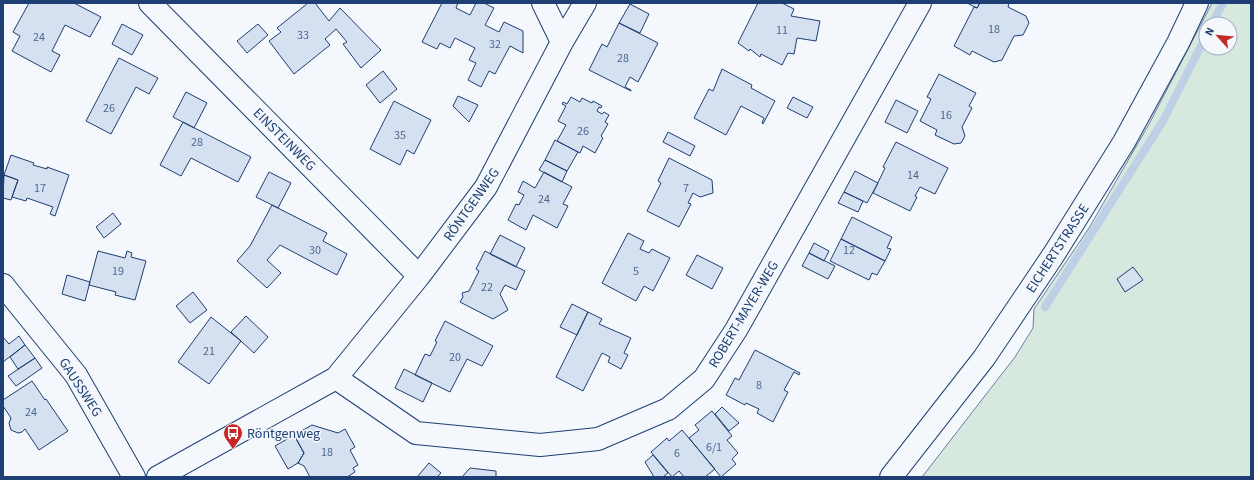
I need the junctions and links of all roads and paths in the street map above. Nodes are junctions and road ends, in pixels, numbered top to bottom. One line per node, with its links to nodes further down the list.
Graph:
1 (150, 3): 7 (street, EINSTEINWEG)
2 (542, 3): 6 (street)
3 (585, 3): 6 (street, RÖNTGENWEG)
4 (920, 3): 9 (street, ROBERT-MAYER-WEG)
5 (1197, 3): 12 (street, EICHERTSTRASSE)
6 (562, 42): 7 (street, RÖNTGENWEG)
7 (419, 276): 9 (street, RÖNTGENWEG)
8 (3, 285): 10 (street, GAUSSWEG)
9 (336, 378): 11 (street, RÖNTGENWEG)
10 (134, 477)
11 (158, 477)
12 (891, 477)

